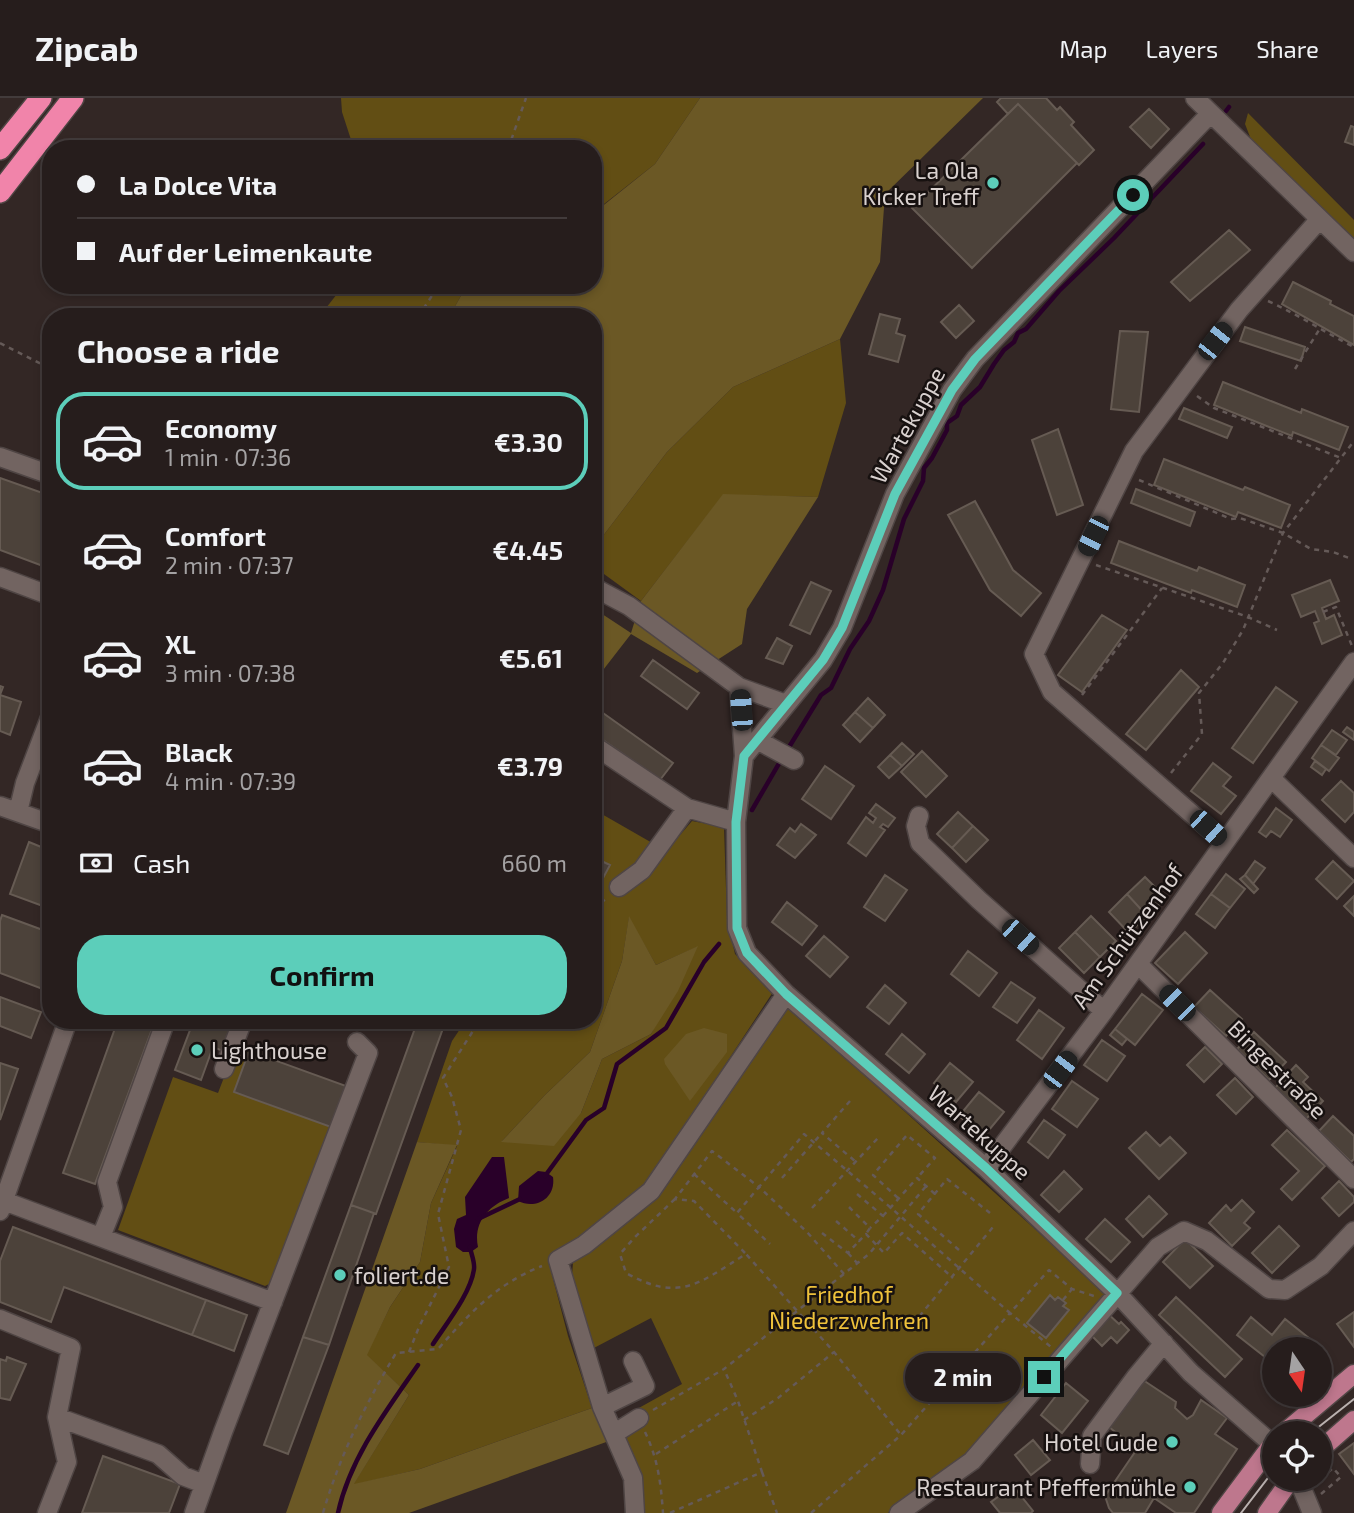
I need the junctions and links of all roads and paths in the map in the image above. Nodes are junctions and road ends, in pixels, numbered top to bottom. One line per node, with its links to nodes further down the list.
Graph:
1 (41, 98): 7 (highway)
2 (74, 98): 8 (highway)
3 (526, 98): 6 (path)
4 (1195, 98): 5 (street)
5 (1210, 114): 9 (street); 36 (street, Wartekuppe)
6 (511, 140)
7 (0, 149)
8 (0, 192)
9 (1319, 220): 10 (street); 11 (street)
10 (1354, 252)
11 (1253, 294): 12 (path); 17 (street)
12 (1319, 330): 14 (path); 16 (path)
13 (0, 343): 15 (path)
14 (1354, 347)
15 (42, 364)
16 (1295, 369)
17 (1183, 385): 20 (path); 22 (street)
18 (1354, 441): 20 (path)
19 (0, 457): 21 (street)
20 (1341, 458): 23 (path)
21 (42, 472)
22 (1124, 473): 23 (path); 25 (street)
23 (1283, 533): 24 (path); 31 (path)
24 (1349, 558)
25 (1081, 560): 27 (path); 37 (street)
26 (0, 577): 29 (street)
27 (1162, 588): 31 (path); 37 (path)
28 (602, 592): 35 (street)
29 (42, 593)
30 (1323, 612): 33 (path)
31 (1248, 617): 32 (path); 44 (path)
32 (1277, 630)
33 (1354, 648)
34 (1354, 662): 43 (street, Am Schützenhof)
35 (739, 687): 36 (street); 41 (street, Wartekuppe)
36 (786, 704): 39 (street, Wartekuppe)
37 (1071, 709): 44 (street)
38 (42, 739): 47 (street)
39 (757, 740): 41 (street, Wartekuppe); 42 (street)
40 (602, 751): 46 (street)
41 (744, 756): 50 (street, Wartekuppe)
42 (787, 757)
43 (1271, 778): 51 (street, Am Schützenhof); 52 (street)
44 (1161, 786): 51 (street)
45 (0, 806): 47 (street)
46 (687, 808): 50 (street); 53 (street)
47 (18, 812): 49 (street)
48 (919, 816): 56 (street)
49 (42, 821)
50 (736, 822): 55 (street, Wartekuppe)
51 (1224, 842): 54 (street, Am Schützenhof)
52 (1354, 858)
53 (618, 887)
54 (1138, 964): 56 (street, Am Schützenhof); 73 (street, Bingestraße)
55 (786, 994): 68 (street, Wartekuppe); 101 (street)
56 (1104, 1011): 68 (street, Am Schützenhof)
57 (65, 1029): 80 (street)
58 (163, 1029): 94 (street)
59 (240, 1029): 62 (street)
60 (475, 1029): 116 (path)
61 (357, 1042): 110 (street)
62 (224, 1069)
63 (850, 1101): 64 (path)
64 (822, 1133): 66 (path); 67 (path)
65 (878, 1138): 67 (path)
66 (814, 1143): 69 (path); 71 (path); 75 (path)
67 (856, 1162): 69 (path)
68 (986, 1168): 107 (street, Wartekuppe)
69 (848, 1171): 82 (path); 83 (path)
70 (695, 1174): 75 (path); 79 (path); 84 (path)
71 (782, 1178)
72 (917, 1178): 74 (path); 78 (path); 78 (path)
73 (1354, 1179)
74 (927, 1185): 77 (path); 87 (path)
75 (759, 1187): 84 (path); 104 (path)
76 (857, 1194): 86 (path)
77 (935, 1194): 85 (path); 98 (path)
78 (898, 1198): 82 (path)
79 (675, 1199): 100 (path); 100 (path)
80 (2, 1206): 94 (street)
81 (849, 1207): 90 (path)
82 (890, 1207): 86 (path); 87 (path)
83 (812, 1208)
84 (737, 1213): 96 (path)
85 (990, 1213)
86 (883, 1216): 90 (path)
87 (900, 1216): 97 (path); 103 (path)
88 (836, 1221): 95 (path)
89 (993, 1227): 103 (path)
90 (870, 1228): 93 (path)
91 (1354, 1231): 107 (street)
92 (822, 1233): 99 (path)
93 (866, 1234): 95 (path); 97 (path)
94 (101, 1237): 110 (street)
95 (859, 1241): 99 (path)
96 (770, 1244)
97 (876, 1246): 102 (path); 105 (path)
98 (959, 1250)
99 (848, 1253): 102 (path)
100 (746, 1254): 111 (path)
101 (558, 1260): 116 (path); 125 (street)
102 (857, 1264): 104 (path)
103 (958, 1268): 105 (path); 112 (path)
104 (844, 1274): 111 (path)
105 (953, 1278): 114 (path)
106 (1072, 1289): 108 (path); 109 (path); 112 (path)
107 (1117, 1293): 115 (street, Wartekuppe); 118 (street)
108 (1089, 1295)
109 (1063, 1300)
110 (273, 1302): 140 (street)
111 (799, 1311): 117 (path); 121 (path)
112 (1010, 1313): 118 (path); 119 (path)
113 (0, 1319): 126 (street)
114 (913, 1324)
115 (1164, 1343): 131 (street, Wartekuppe); 137 (street)
116 (409, 1352): 146 (path)
117 (834, 1352): 128 (path); 133 (path)
118 (1062, 1356): 152 (street)
119 (971, 1357): 123 (path); 133 (path)
120 (633, 1361): 125 (street)
121 (724, 1369): 124 (path); 127 (path)
122 (1354, 1374): 130 (main road)
123 (1021, 1382)
124 (738, 1401): 128 (path); 135 (path)
125 (602, 1407): 132 (street)
126 (57, 1417): 140 (street); 144 (street)
127 (639, 1418): 132 (street); 135 (path)
128 (744, 1420): 139 (path)
129 (1354, 1420): 134 (main road)
130 (1299, 1421)
131 (1262, 1430)
132 (615, 1433): 147 (street)
133 (901, 1434): 151 (path)
134 (1332, 1439)
135 (656, 1454): 148 (path)
136 (1262, 1459): 153 (main road)
137 (1090, 1464)
138 (1332, 1470): 141 (path)
139 (762, 1472): 149 (path); 150 (path)
140 (204, 1484): 145 (street)
141 (1332, 1485)
142 (1283, 1491): 154 (main road)
143 (1303, 1491): 155 (street)
144 (47, 1513)
145 (194, 1513)
146 (323, 1513)
147 (635, 1513)
148 (663, 1513)
149 (670, 1513)
150 (777, 1513)
151 (811, 1513)
152 (899, 1513)
153 (1221, 1513)
154 (1267, 1513)
155 (1312, 1513)

